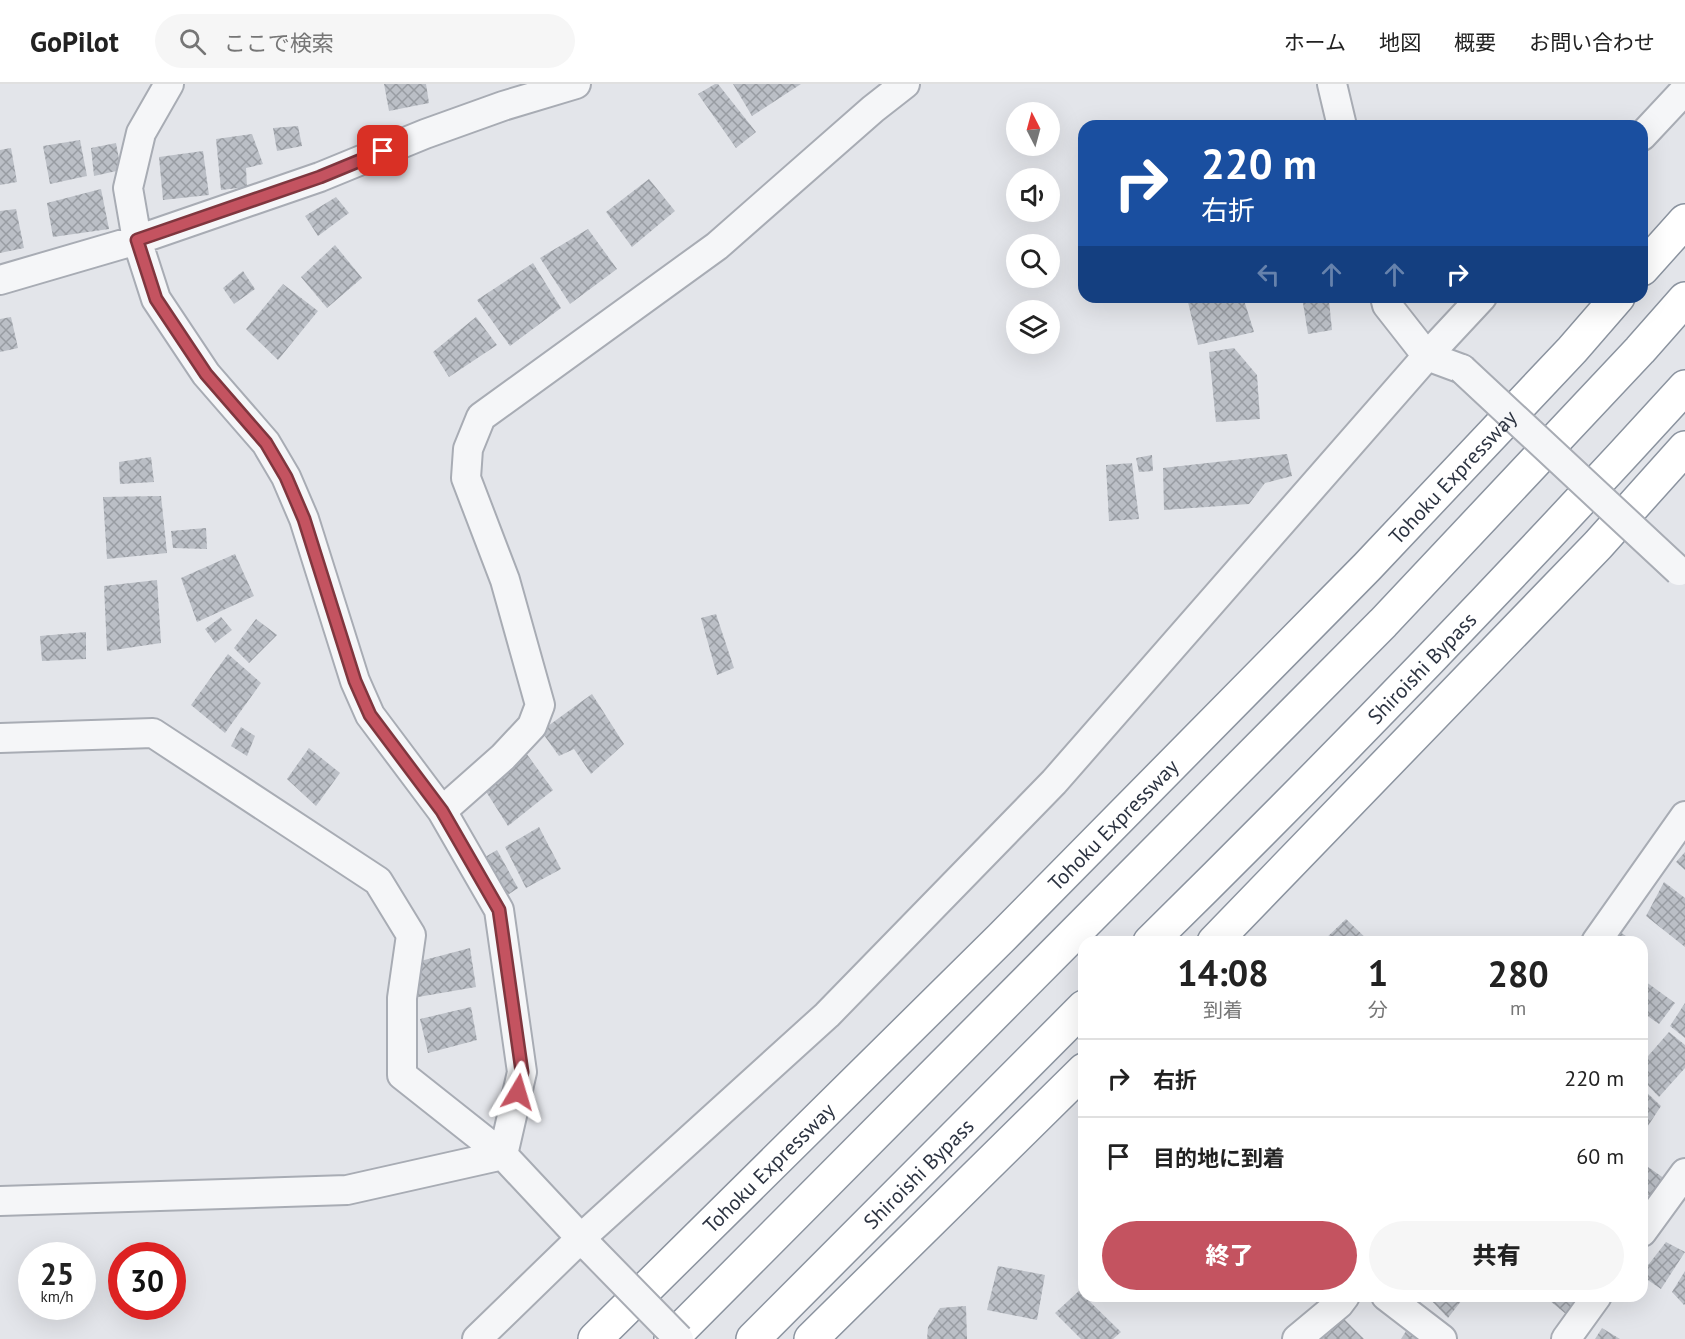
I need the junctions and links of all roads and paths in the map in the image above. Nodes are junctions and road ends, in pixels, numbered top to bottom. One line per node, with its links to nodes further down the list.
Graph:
1 (169, 84): 9 (street)
2 (576, 84): 9 (street)
3 (905, 84): 21 (street)
4 (1332, 84): 6 (street)
5 (1685, 90): 7 (street)
6 (1341, 120)
7 (1648, 130)
8 (1685, 221): 10 (highway)
9 (137, 240): 11 (street); 21 (street)
10 (1648, 262)
11 (0, 279)
12 (1685, 299): 38 (highway)
13 (1386, 303): 16 (street)
14 (1476, 303): 16 (street)
15 (1613, 303): 37 (highway, Tohoku Expressway)
16 (1427, 356): 19 (street, bridge); 32 (street)
17 (1685, 387): 23 (highway, Shiroishi Bypass)
18 (1685, 448): 24 (highway, Shiroishi Bypass)
19 (1682, 573)
20 (0, 738): 28 (street)
21 (442, 811): 28 (street)
22 (1685, 816): 25 (street)
23 (1156, 936)
24 (1220, 936)
25 (1600, 936)
26 (1078, 1013): 40 (highway, Shiroishi Bypass)
27 (1078, 1076): 41 (highway, Shiroishi Bypass)
28 (503, 1155): 30 (street); 32 (street)
29 (1685, 1173): 31 (street)
30 (0, 1201)
31 (1648, 1224)
32 (586, 1243): 36 (street); 39 (street, bridge)
33 (1340, 1302): 42 (street)
34 (1394, 1302): 43 (street)
35 (1593, 1302): 44 (street)
36 (477, 1339)
37 (595, 1339)
38 (671, 1339)
39 (679, 1339)
40 (753, 1339)
41 (811, 1339)
42 (1297, 1339)
43 (1442, 1339)
44 (1566, 1339)

